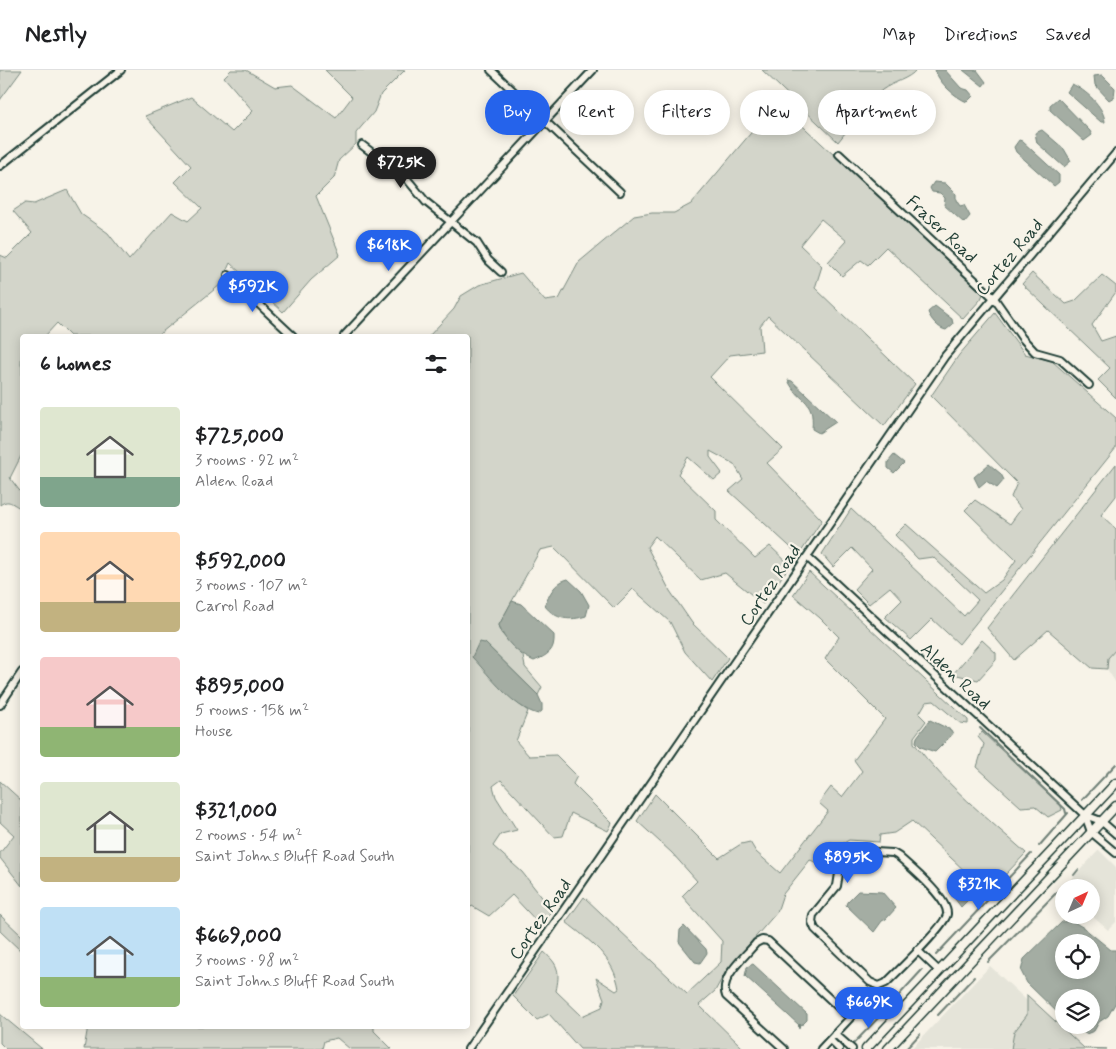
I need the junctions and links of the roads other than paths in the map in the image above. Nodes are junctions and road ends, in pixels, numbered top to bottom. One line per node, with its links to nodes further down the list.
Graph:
1 (121, 70): 11 (street)
2 (491, 70): 4 (street)
3 (594, 70): 5 (street)
4 (512, 90)
5 (550, 116)
6 (550, 126): 12 (street)
7 (532, 135): 13 (street)
8 (362, 145): 13 (street)
9 (1116, 153): 16 (street, Cortez Road)
10 (839, 154): 16 (street, Fraser Road)
11 (0, 166)
12 (620, 192)
13 (451, 222): 14 (street); 18 (street)
14 (500, 272)
15 (228, 275): 17 (street)
16 (994, 298): 19 (street, Fraser Road); 20 (street, Cortez Road)
17 (291, 334)
18 (346, 334)
19 (1088, 385)
20 (807, 557): 25 (street, Alden Road); 34 (street, Cortez Road)
21 (20, 675): 22 (street)
22 (0, 705)
23 (1116, 783): 25 (main road)
24 (1116, 806): 26 (main road)
25 (1085, 816): 26 (street, Alden Road); 27 (street, Alden Road); 31 (main road)
26 (1102, 821): 27 (main road); 28 (street, Alden Road)
27 (1091, 832): 29 (street, Alden Road); 40 (main road)
28 (1116, 834)
29 (1116, 853)
30 (918, 950): 30 (street); 31 (street)
31 (939, 971): 39 (main road)
32 (836, 1034): 33 (street); 35 (street); 38 (street)
33 (830, 1040): 36 (street); 37 (street)
34 (468, 1049)
35 (784, 1049)
36 (821, 1049)
37 (839, 1049)
38 (852, 1049)
39 (866, 1049)
40 (888, 1049)

